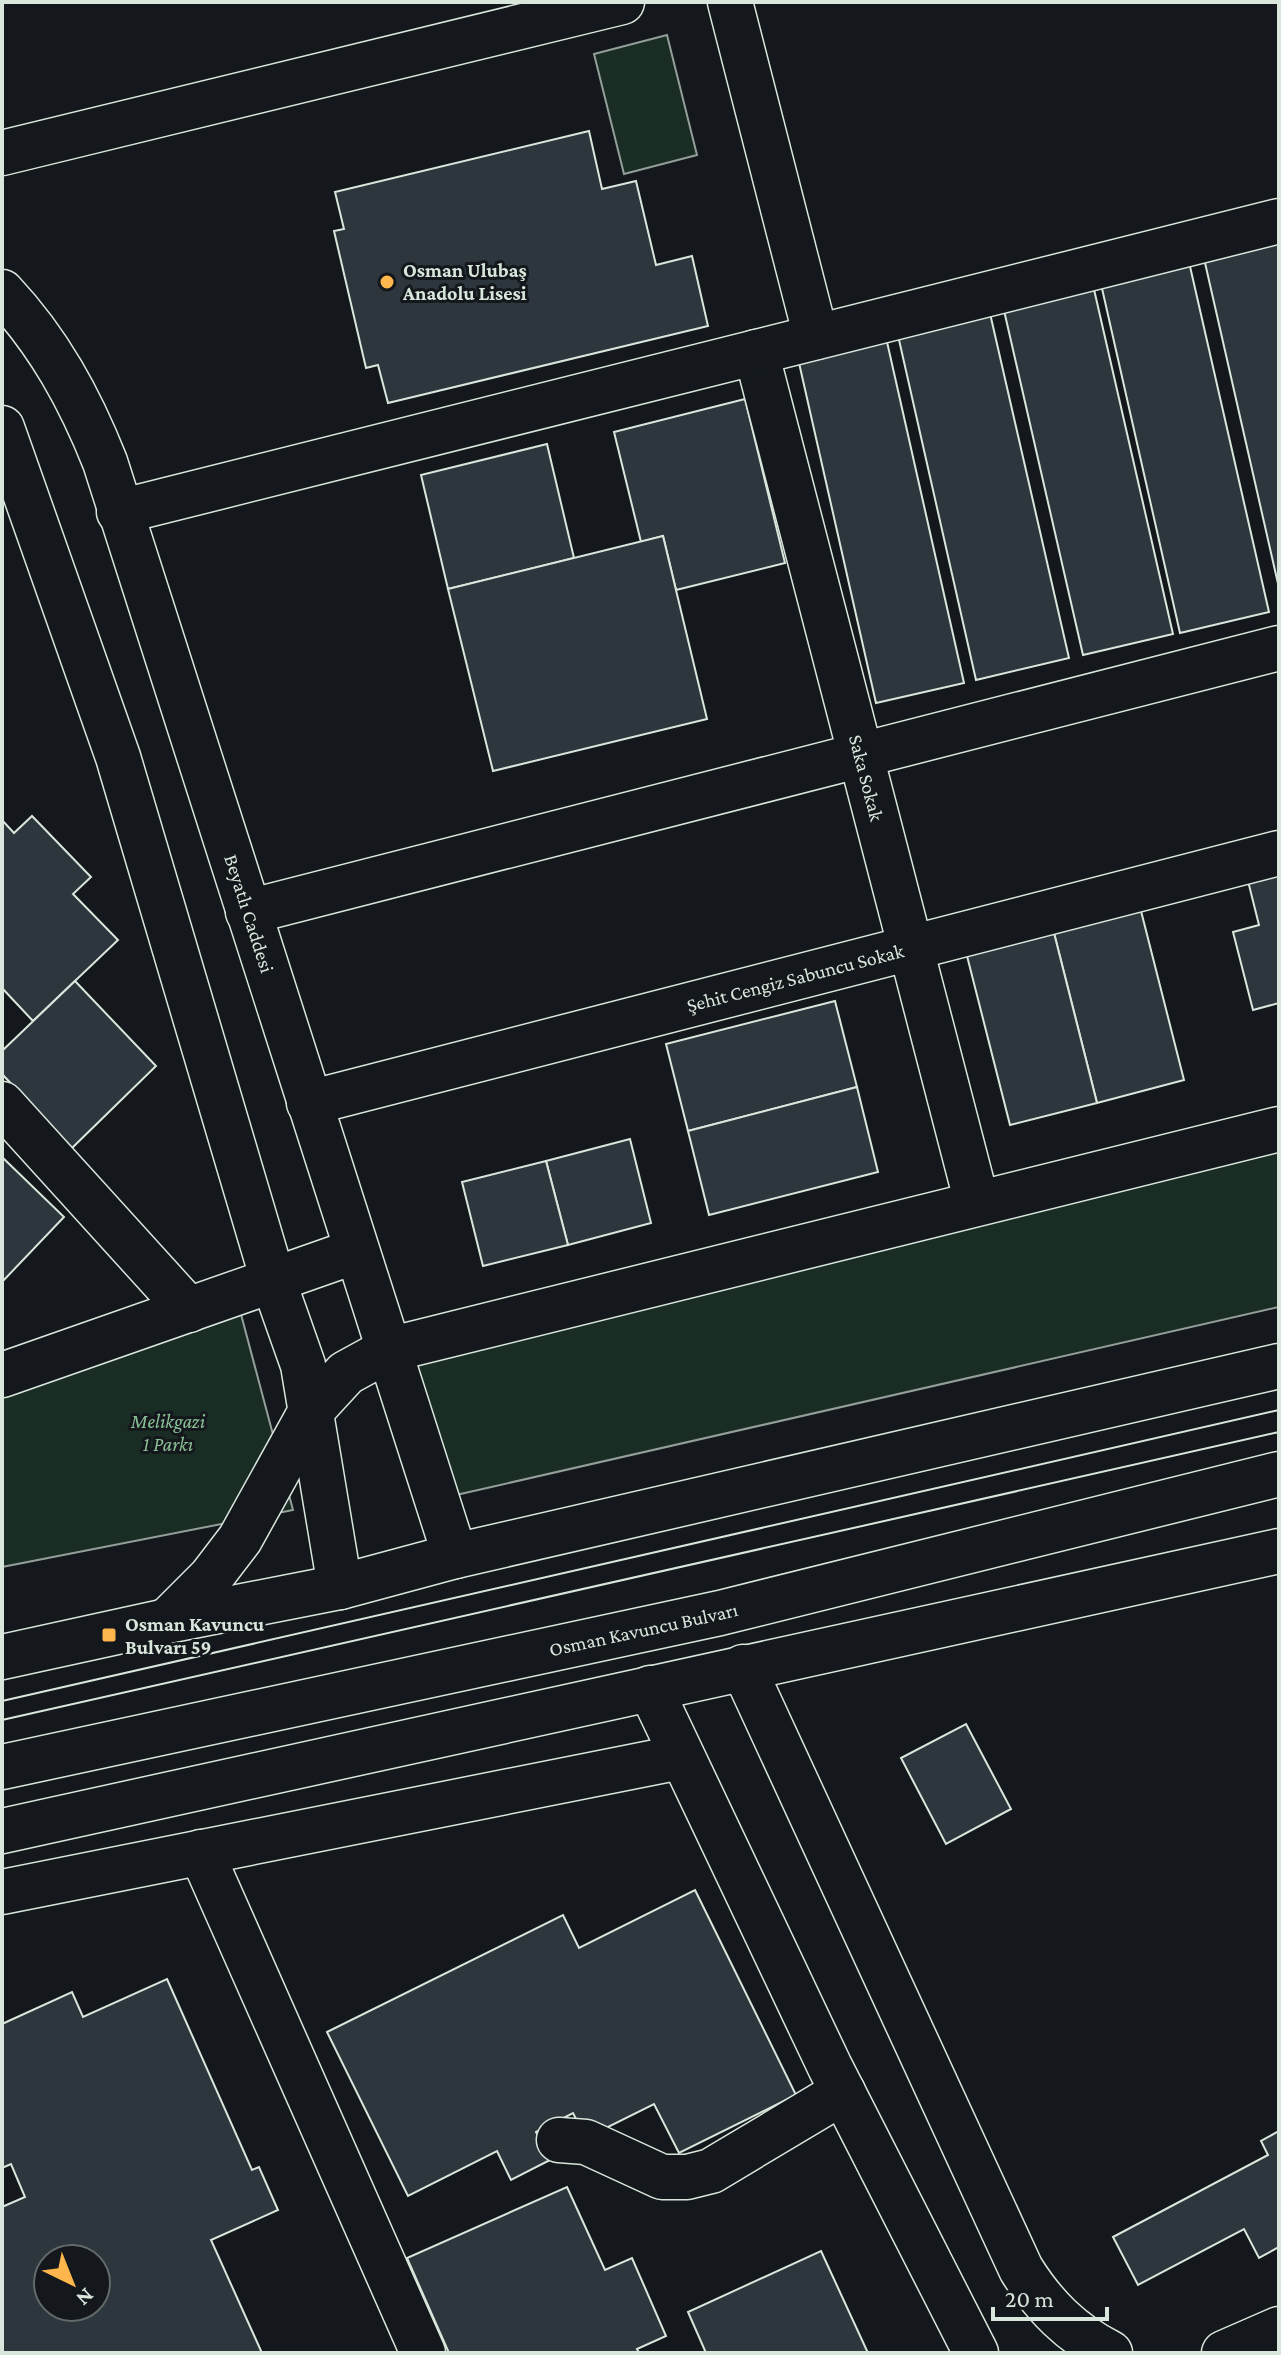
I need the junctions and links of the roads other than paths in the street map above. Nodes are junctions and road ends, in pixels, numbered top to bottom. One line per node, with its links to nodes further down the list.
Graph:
1 (622, 2): 3 (main road)
2 (730, 2): 6 (main road)
3 (2, 153)
4 (1279, 221): 6 (main road)
5 (2, 292): 10 (main road, Beyatlı Caddesi)
6 (816, 337): 7 (main road)
7 (756, 352): 10 (main road); 12 (main road, Saka Sokak)
8 (2, 428): 9 (main road)
9 (12, 484): 21 (main road)
10 (119, 512): 14 (main road, Beyatlı Caddesi)
11 (1279, 648): 12 (main road)
12 (861, 756): 14 (main road); 15 (main road, Saka Sokak)
13 (1279, 853): 15 (main road, Şehit Cengiz Sabuncu Sokak)
14 (248, 912): 16 (main road, Beyatlı Caddesi)
15 (911, 948): 16 (main road, Şehit Cengiz Sabuncu Sokak); 19 (main road, Saka Sokak)
16 (309, 1103): 20 (main road, Beyatlı Caddesi)
17 (2, 1104): 22 (main road)
18 (1279, 1129): 19 (main road)
19 (977, 1203): 23 (main road)
20 (356, 1251): 21 (main road); 23 (main road, Beyatlı Caddesi)
21 (273, 1280): 22 (main road); 26 (main road)
22 (189, 1310): 25 (main road)
23 (388, 1350): 26 (main road); 29 (main road, Beyatlı Caddesi)
24 (1279, 1366): 29 (main road)
25 (2, 1375)
26 (311, 1411): 30 (main road); 31 (main road)
27 (1279, 1474): 36 (main road, Osman Kavuncu Bulvarı)
28 (1279, 1551): 33 (main road)
29 (455, 1556): 30 (main road)
30 (340, 1587): 31 (main road)
31 (167, 1621): 32 (main road)
32 (2, 1657)
33 (743, 1667): 34 (main road); 45 (main road)
34 (650, 1688): 35 (main road); 37 (main road)
35 (681, 1757): 38 (main road); 40 (main road)
36 (2, 1767)
37 (2, 1831)
38 (201, 1852): 39 (main road); 43 (main road)
39 (2, 1892)
40 (843, 2092): 41 (main road); 44 (main road)
41 (559, 2140)
42 (1279, 2329): 46 (main road)
43 (423, 2353)
44 (976, 2353)
45 (1110, 2353)
46 (1224, 2353)

